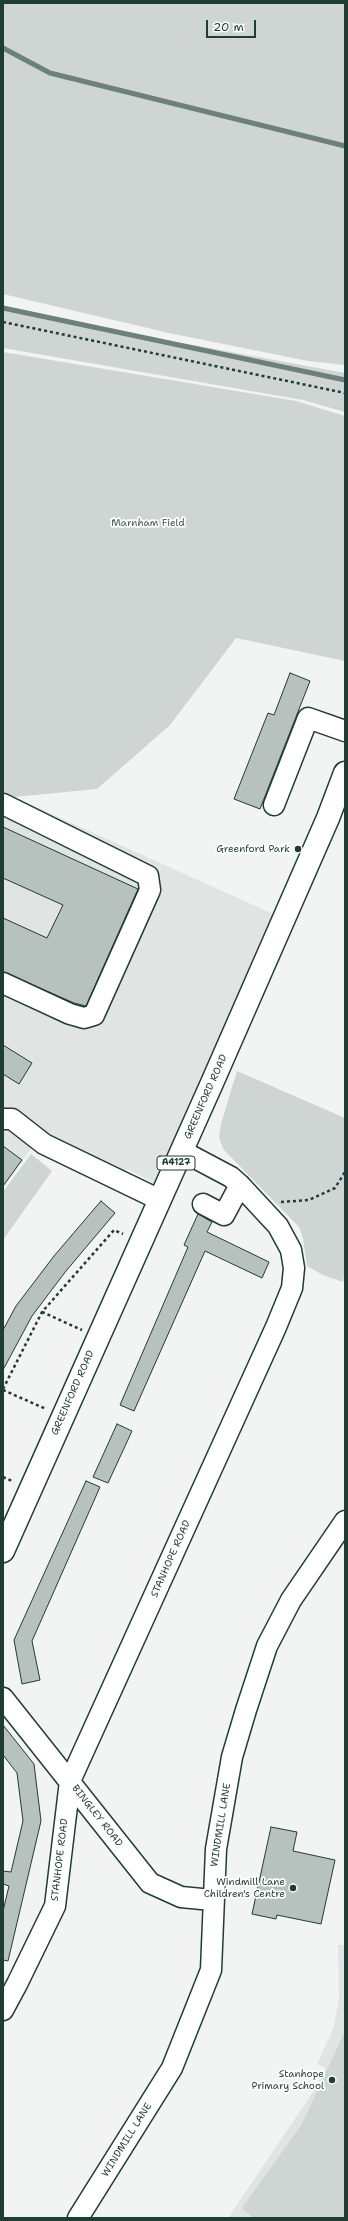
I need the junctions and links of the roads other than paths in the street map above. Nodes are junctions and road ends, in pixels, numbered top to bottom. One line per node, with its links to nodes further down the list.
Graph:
1 (345, 731): 4 (street)
2 (345, 774): 7 (main road, GREENFORD ROAD / A4127)
3 (3, 804): 5 (street)
4 (274, 805)
5 (3, 983)
6 (3, 1119): 9 (street)
7 (182, 1152): 8 (street, STANHOPE ROAD); 9 (main road, GREENFORD ROAD / A4127)
8 (240, 1184): 10 (street); 14 (street, STANHOPE ROAD)
9 (160, 1200): 12 (main road, GREENFORD ROAD / A4127)
10 (203, 1204)
11 (345, 1521): 15 (street, WINDMILL LANE)
12 (3, 1551)
13 (3, 1698): 14 (street, BINGLEY ROAD)
14 (70, 1781): 15 (street, BINGLEY ROAD); 16 (street, STANHOPE ROAD)
15 (212, 1900): 17 (street, WINDMILL LANE)
16 (3, 2010)
17 (78, 2218)

